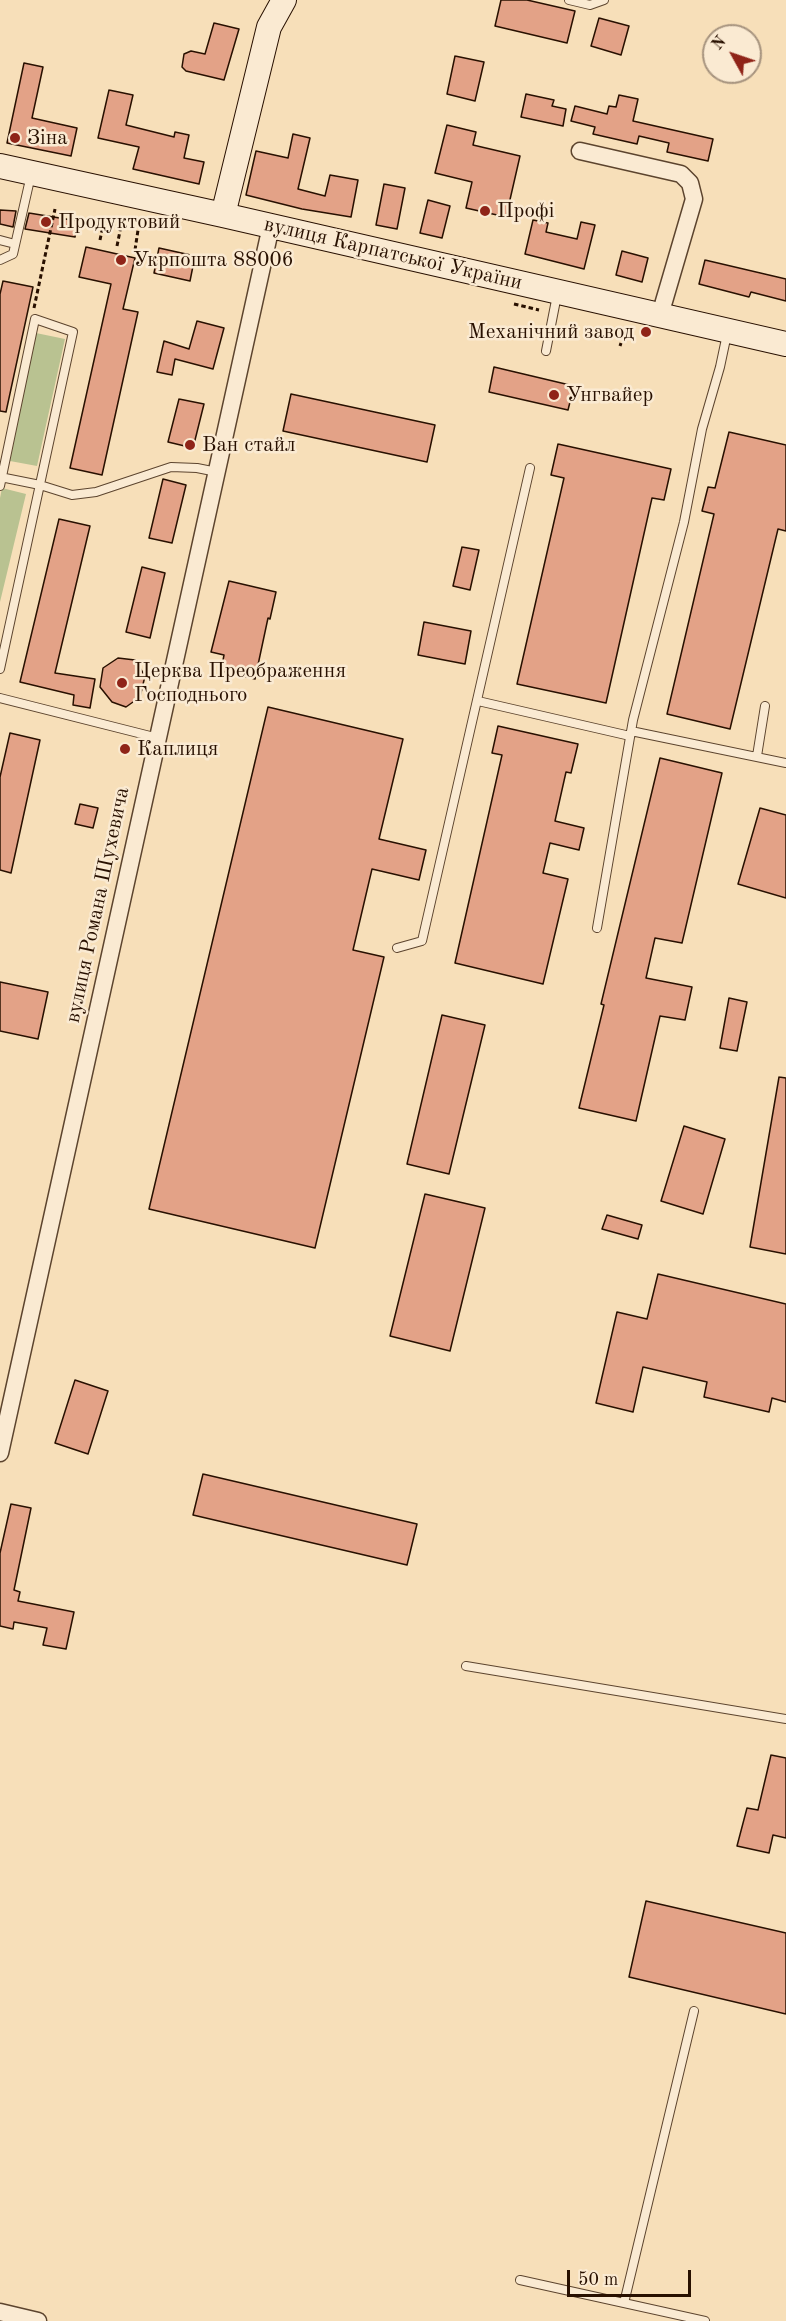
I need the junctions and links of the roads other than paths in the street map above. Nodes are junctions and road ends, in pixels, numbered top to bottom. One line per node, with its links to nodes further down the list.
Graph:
1 (284, 0): 7 (main road)
2 (569, 0): 3 (lane)
3 (604, 0)
4 (580, 151): 13 (street)
5 (0, 166): 6 (main road, вулиця Карпатської України)
6 (31, 173): 7 (main road, вулиця Карпатської України); 10 (lane)
7 (223, 215): 8 (main road, вулиця Карпатської України)
8 (271, 226): 12 (main road, вулиця Карпатської України); 18 (street, вулиця Романа Шухевича)
9 (0, 240): 10 (lane)
10 (15, 244): 11 (lane)
11 (0, 260)
12 (557, 291): 13 (main road, вулиця Карпатської України); 16 (lane)
13 (660, 315): 14 (main road, вулиця Карпатської України)
14 (728, 330): 15 (main road, вулиця Карпатської України); 26 (lane)
15 (786, 344)
16 (546, 351)
17 (530, 468): 24 (lane)
18 (217, 472): 20 (lane); 27 (street, вулиця Романа Шухевича)
19 (1, 477): 20 (lane); 20 (lane); 21 (lane)
20 (40, 484): 22 (lane)
21 (0, 486)
22 (0, 669)
23 (0, 699): 27 (lane)
24 (478, 701): 26 (lane); 31 (lane)
25 (765, 706): 28 (lane)
26 (631, 733): 28 (lane); 30 (lane)
27 (158, 738): 32 (street, вулиця Романа Шухевича)
28 (757, 756): 29 (lane)
29 (786, 763)
30 (597, 928)
31 (397, 948)
32 (0, 1453)
33 (466, 1666): 34 (lane)
34 (786, 1719)
35 (694, 2011): 37 (lane)
36 (520, 2280): 37 (lane)
37 (624, 2303): 40 (lane)
38 (0, 2312): 39 (street)
39 (38, 2321)
40 (705, 2321)

